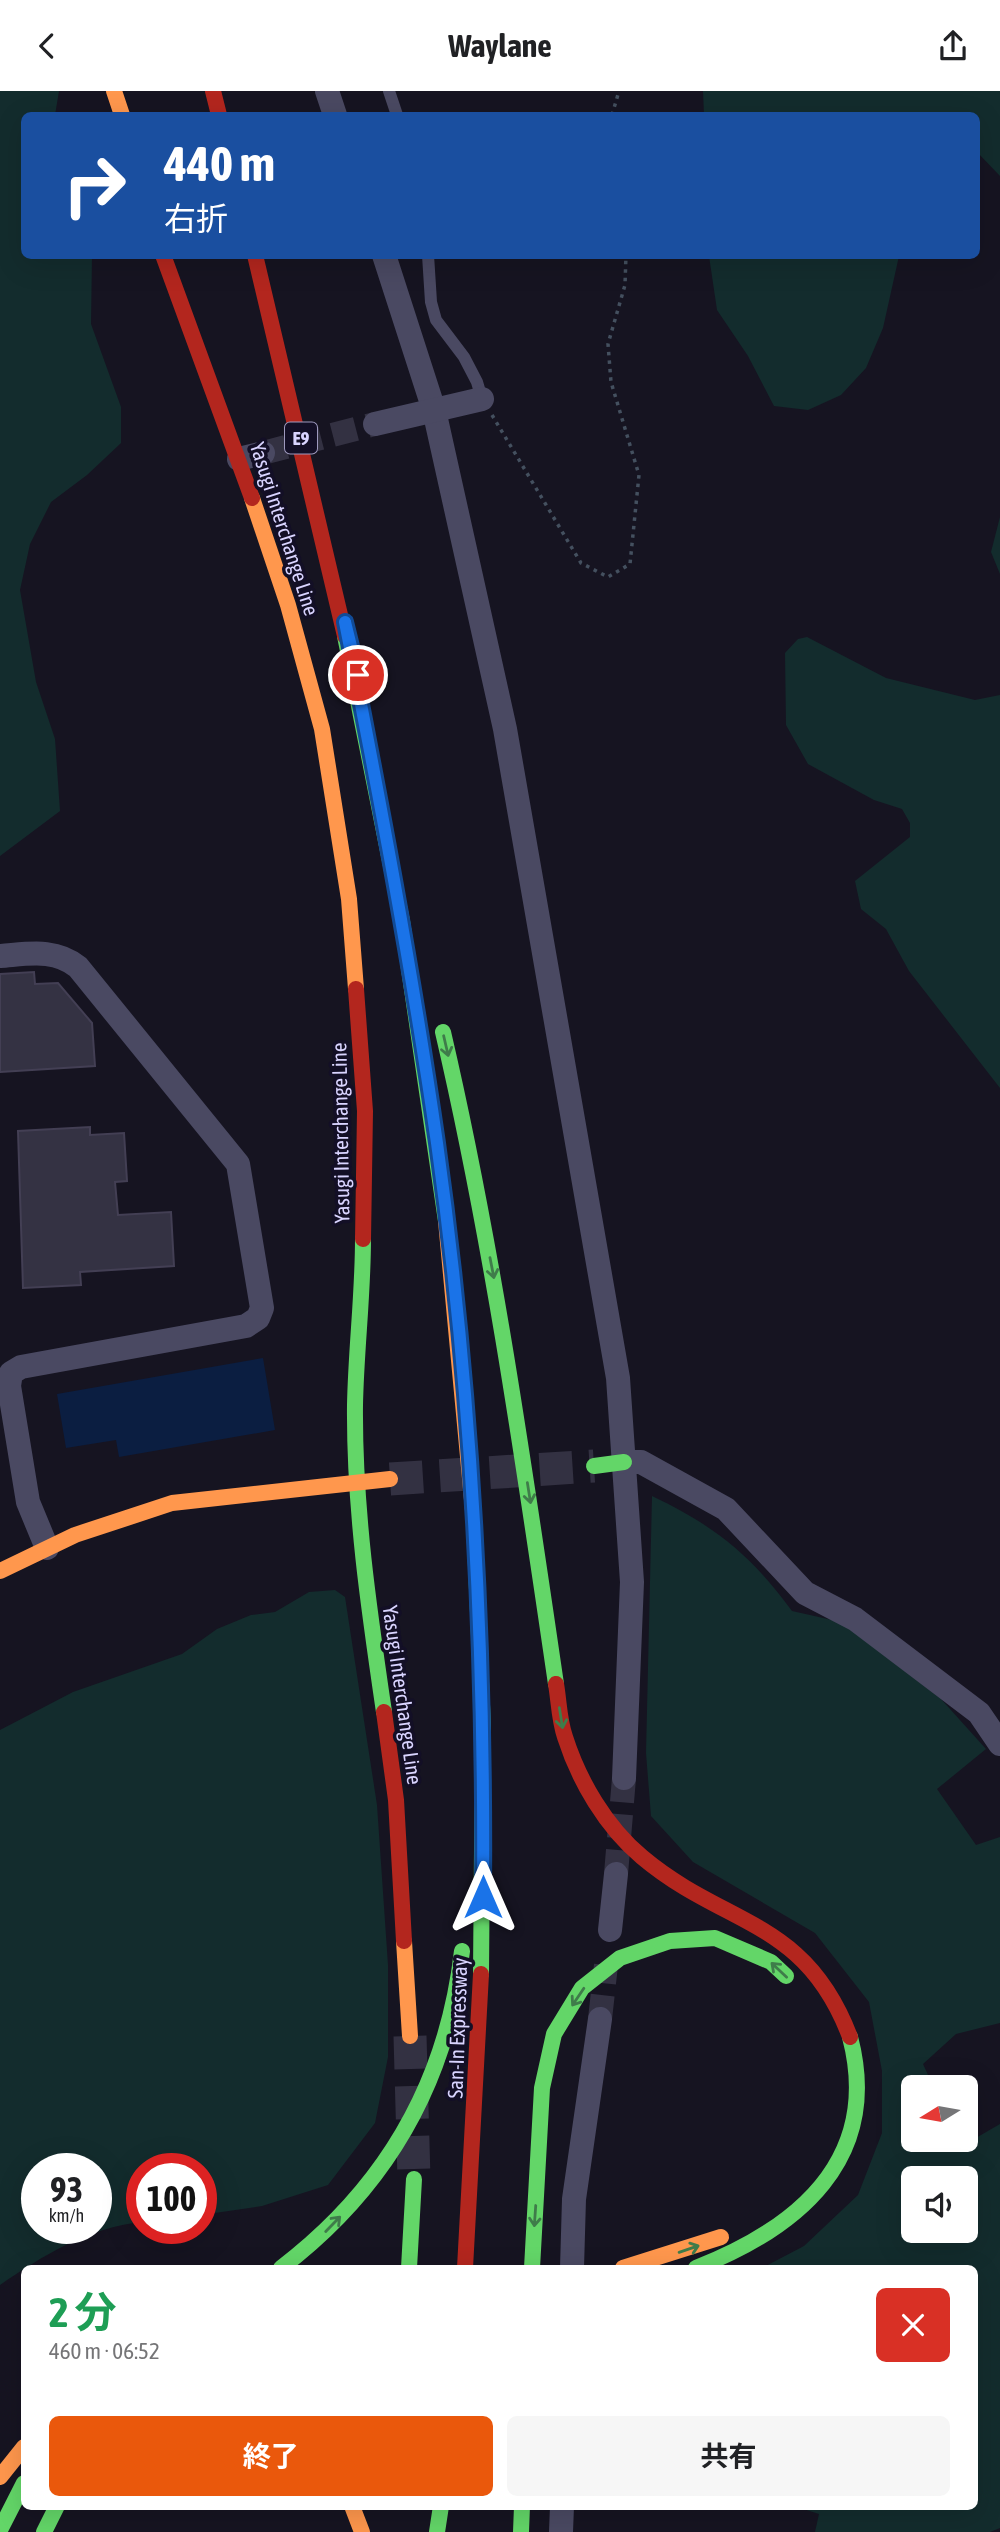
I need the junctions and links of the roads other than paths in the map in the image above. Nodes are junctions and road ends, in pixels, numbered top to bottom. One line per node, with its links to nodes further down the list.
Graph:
1 (114, 91): 5 (main road)
2 (212, 91): 6 (main road)
3 (327, 91): 7 (street)
4 (389, 91): 8 (lane)
5 (121, 112)
6 (218, 112)
7 (334, 112)
8 (396, 112)
9 (165, 259): 23 (main road, Yasugi Interchange Line)
10 (256, 259): 16 (main road, San-In Expressway / E9)
11 (385, 259): 14 (street)
12 (428, 259): 13 (lane)
13 (482, 399): 14 (street)
14 (433, 410): 15 (street); 20 (street)
15 (375, 424)
16 (345, 622): 17 (main road); 28 (main road, San-In Expressway / E9)
17 (420, 928)
18 (0, 956): 24 (street)
19 (441, 1022): 46 (main road, one-way to 46)
20 (624, 1462): 21 (main road); 26 (street); 27 (street)
21 (594, 1466)
22 (390, 1479): 23 (main road)
23 (357, 1482): 24 (main road); 35 (main road, Yasugi Interchange Line)
24 (47, 1548): 25 (main road)
25 (0, 1571)
26 (1000, 1744)
27 (625, 1778)
28 (484, 1849): 30 (main road); 42 (main road, San-In Expressway / E9)
29 (616, 1874): 31 (street)
30 (464, 1893)
31 (611, 1930)
32 (463, 1932): 40 (main road, one-way to 32)
33 (797, 1986): 43 (main road, one-way to 43)
34 (600, 2019): 44 (street)
35 (410, 2036)
36 (414, 2179): 41 (main road)
37 (792, 2191): 38 (main road)
38 (773, 2208)
39 (741, 2227): 45 (main road, one-way to 39)
40 (285, 2265)
41 (409, 2265)
42 (465, 2265)
43 (533, 2265)
44 (572, 2265)
45 (635, 2265)
46 (703, 2265)
47 (21, 2451): 48 (main road)
48 (0, 2477)
49 (21, 2489): 56 (main road)
50 (55, 2510): 57 (main road)
51 (354, 2510): 58 (main road)
52 (442, 2510): 59 (main road)
53 (443, 2510): 60 (main road)
54 (522, 2510): 61 (main road)
55 (562, 2510): 62 (street)
56 (0, 2530)
57 (44, 2532)
58 (362, 2532)
59 (438, 2532)
60 (445, 2532)
61 (521, 2532)
62 (561, 2532)

